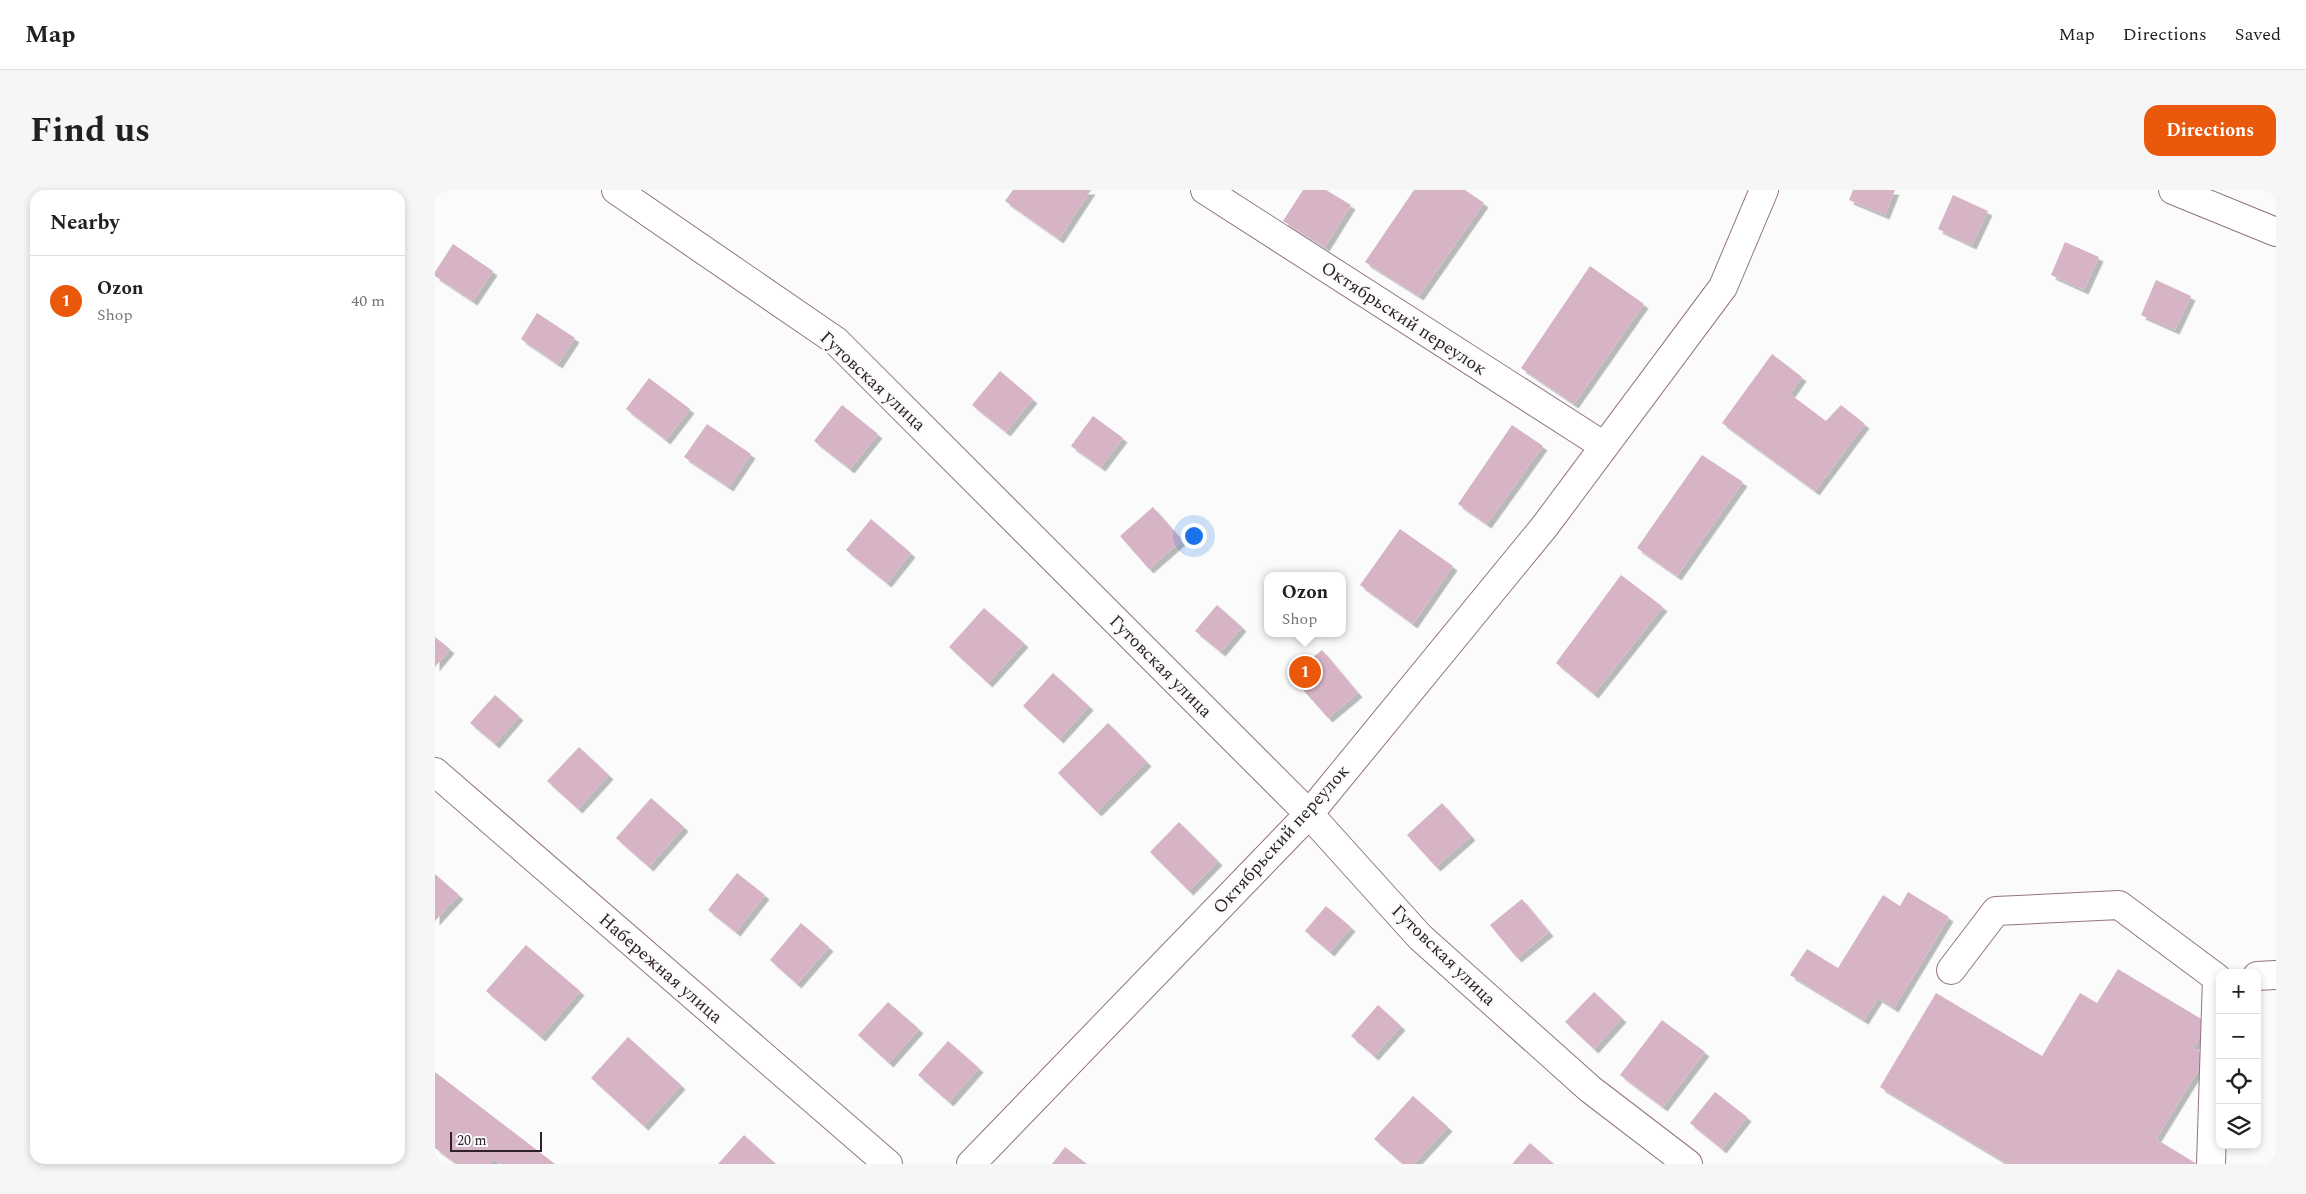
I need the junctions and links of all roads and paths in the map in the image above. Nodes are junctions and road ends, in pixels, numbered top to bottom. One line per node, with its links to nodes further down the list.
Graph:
1 (616, 190): 8 (street, Гутовская улица)
2 (1205, 190): 6 (street, Октябрьский переулок)
3 (1764, 190): 6 (street, Октябрьский переулок)
4 (2173, 190): 5 (street)
5 (2276, 232)
6 (1604, 446): 8 (street, Октябрьский переулок)
7 (435, 772): 14 (street, Набережная улица)
8 (1309, 814): 15 (street, Октябрьский переулок); 16 (street, Гутовская улица)
9 (1951, 970): 12 (street)
10 (2261, 976): 11 (street)
11 (2276, 976)
12 (2216, 977)
13 (2217, 1014): 17 (street)
14 (888, 1164)
15 (971, 1164)
16 (1687, 1164)
17 (2211, 1164)

